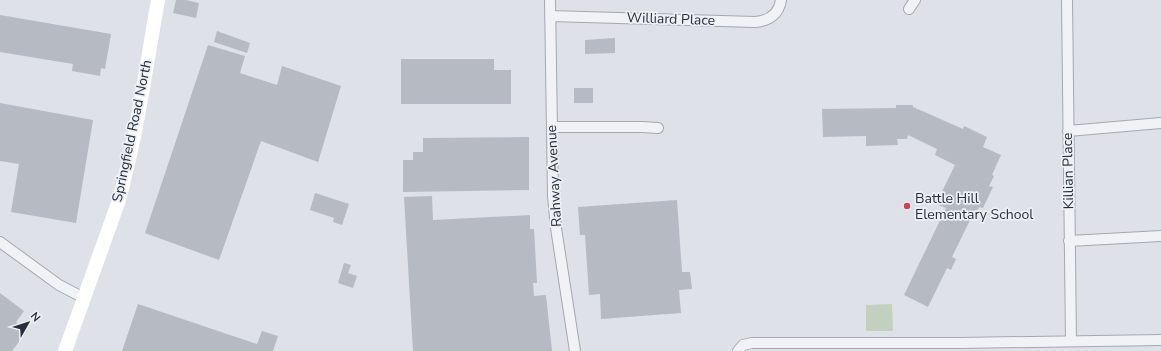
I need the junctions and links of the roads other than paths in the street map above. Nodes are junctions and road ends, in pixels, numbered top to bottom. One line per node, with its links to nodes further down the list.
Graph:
1 (158, 0): 15 (street, Springfield Road North)
2 (550, 0): 7 (street, Rahway Avenue)
3 (781, 0): 7 (street, Williard Place)
4 (915, 0): 6 (street)
5 (1067, 0): 11 (street, Killian Place)
6 (909, 9)
7 (550, 16): 9 (street, Rahway Avenue)
8 (1161, 123): 11 (street)
9 (552, 128): 10 (street); 21 (street, Rahway Avenue)
10 (658, 128)
11 (1068, 131): 13 (street, Killian Place)
12 (1161, 236): 13 (street)
13 (1069, 241): 17 (street, Killian Place)
14 (0, 242): 15 (street)
15 (84, 298): 20 (street, Springfield Road North)
16 (1161, 340): 17 (street)
17 (1071, 341): 19 (street)
18 (849, 347): 19 (street); 22 (street)
19 (959, 347)
20 (64, 351)
21 (575, 351)
22 (738, 351)

